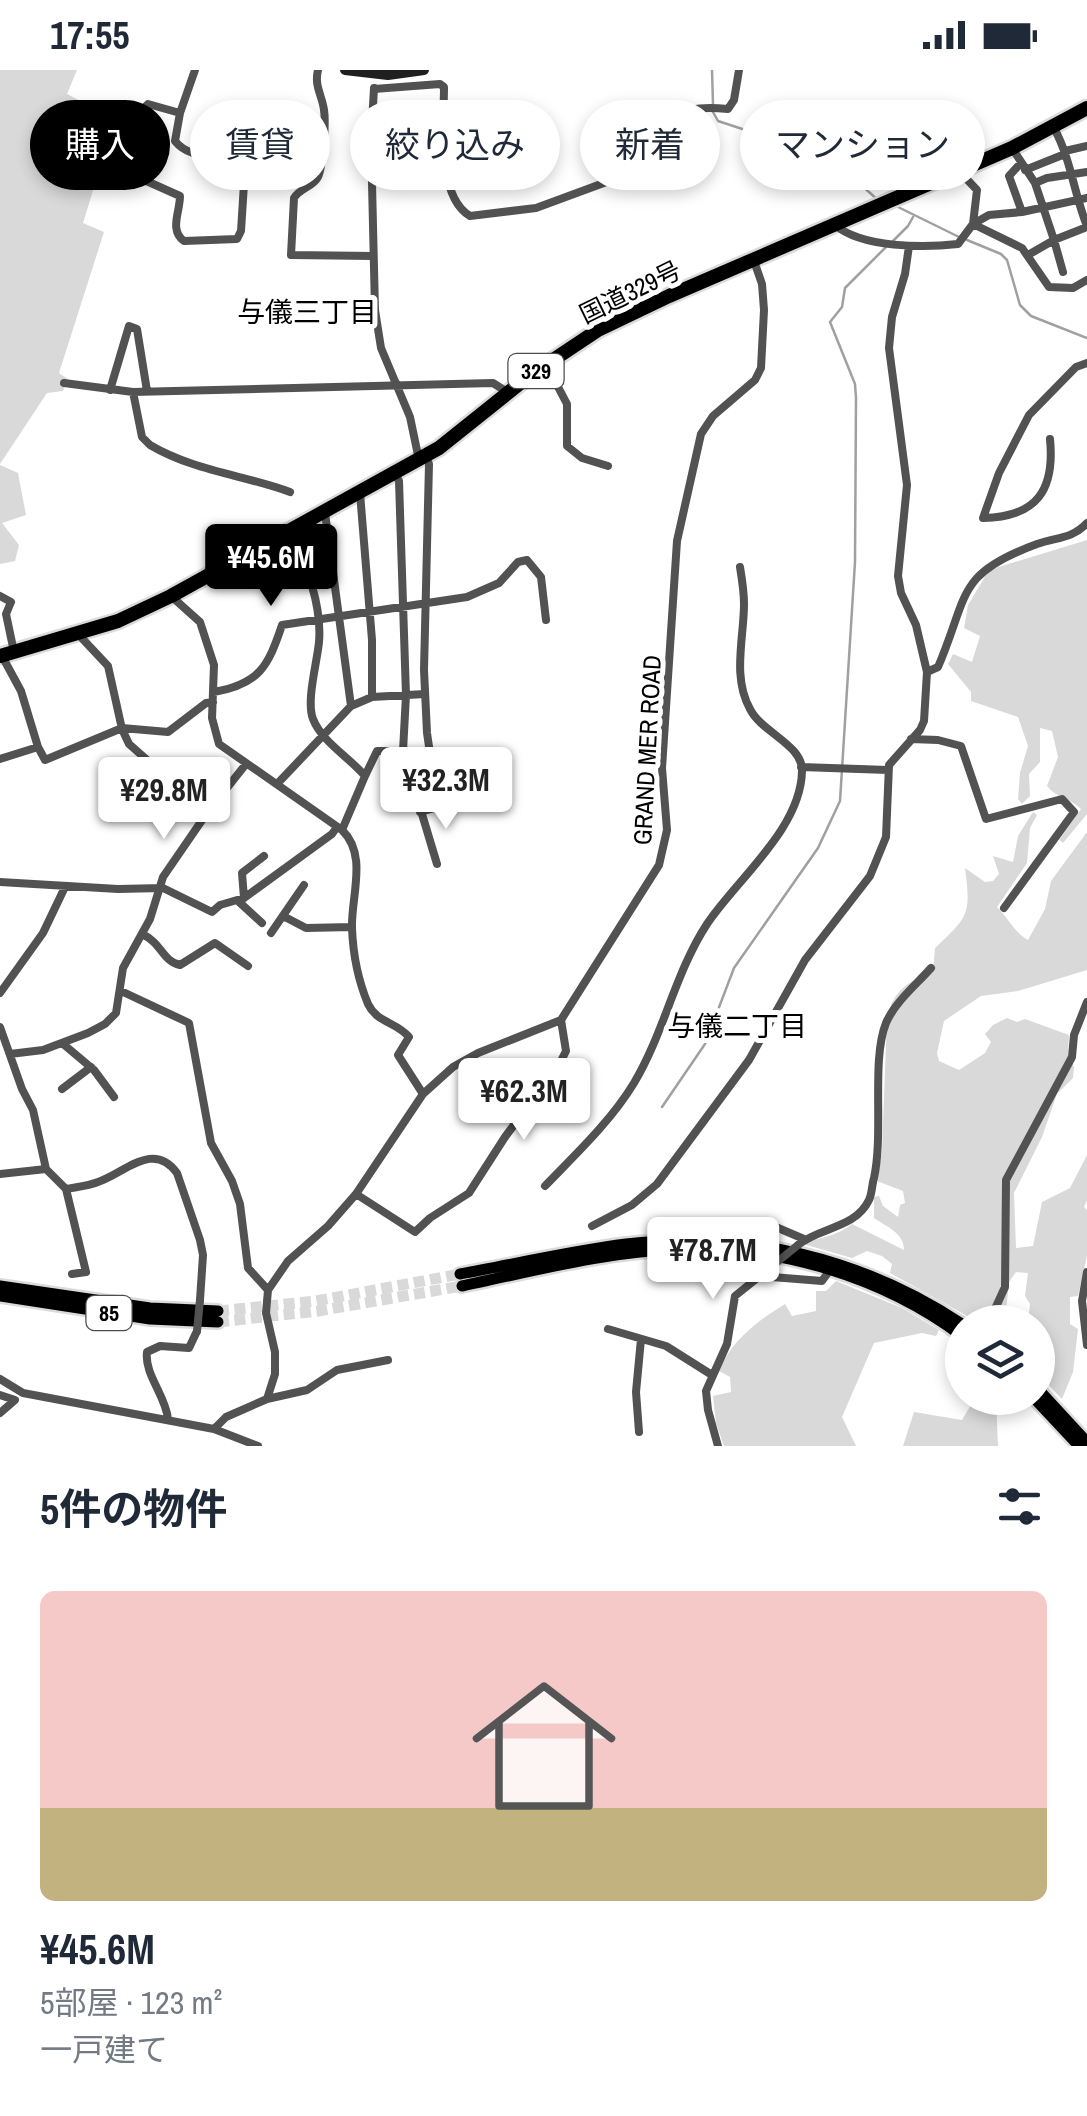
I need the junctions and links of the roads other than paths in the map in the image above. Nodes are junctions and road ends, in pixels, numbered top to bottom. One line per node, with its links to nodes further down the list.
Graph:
1 (196, 70): 9 (street)
2 (318, 70): 31 (street)
3 (345, 70): 6 (main road)
4 (424, 70): 6 (main road)
5 (739, 70): 7 (street)
6 (376, 72): 7 (street)
7 (374, 88): 31 (street)
8 (1087, 108): 10 (highway, 国道329号 / 329)
9 (180, 113): 9 (street)
10 (1054, 128): 12 (highway, 国道329号 / 329); 13 (street)
11 (1087, 146): 13 (street)
12 (1012, 148): 14 (highway, 国道329号 / 329); 15 (street)
13 (1065, 153): 15 (street); 17 (street)
14 (985, 160)
15 (1022, 167): 18 (street); 24 (street)
16 (1087, 172): 17 (street)
17 (1071, 174): 18 (street); 22 (street)
18 (1035, 183): 23 (street)
19 (916, 190): 26 (highway, 国道329号 / 329)
20 (977, 190): 25 (street)
21 (1087, 198): 22 (street)
22 (1076, 199): 23 (street); 27 (street)
23 (1042, 206): 24 (street); 28 (street)
24 (1022, 212): 25 (street)
25 (973, 224): 29 (street); 30 (street)
26 (836, 225): 29 (street); 32 (highway, 国道329号 / 329)
27 (1087, 226): 28 (street)
28 (1054, 240): 30 (street); 33 (street)
29 (908, 246): 63 (street)
30 (1028, 255): 34 (street)
31 (373, 256): 38 (street)
32 (754, 261): 35 (highway, 国道329号 / 329); 101 (street, GRAND MER ROAD)
33 (1064, 272)
34 (1087, 280)
35 (546, 364): 42 (highway, 国道329号 / 329); 45 (street)
36 (1087, 364): 43 (street)
37 (64, 382): 39 (street)
38 (398, 383): 41 (street); 42 (street); 44 (street)
39 (110, 390): 40 (street); 41 (street)
40 (132, 392): 41 (street); 47 (street)
41 (147, 392)
42 (509, 393): 44 (highway, 国道329号 / 329)
43 (1050, 439)
44 (422, 458): 46 (highway, 国道329号 / 329); 55 (street)
45 (608, 466)
46 (395, 474): 48 (highway, 国道329号 / 329); 56 (street)
47 (290, 492)
48 (360, 493): 49 (highway, 国道329号 / 329); 57 (street)
49 (325, 513): 51 (highway, 国道329号 / 329); 58 (street)
50 (1087, 523): 63 (street)
51 (288, 532): 54 (highway, 国道329号 / 329); 60 (street)
52 (740, 567): 76 (street)
53 (0, 596): 62 (street)
54 (171, 596): 61 (highway, 国道329号 / 329); 66 (street)
55 (424, 606): 56 (street); 59 (street); 65 (street)
56 (401, 609): 57 (street); 64 (street)
57 (369, 614): 58 (street); 67 (street)
58 (339, 617): 60 (street); 68 (street)
59 (546, 620)
60 (317, 621): 66 (street); 70 (street)
61 (78, 634): 62 (highway, 国道329号 / 329); 69 (street)
62 (5, 655): 72 (street)
63 (928, 672): 71 (street)
64 (406, 694): 65 (street); 67 (street); 73 (street)
65 (425, 694): 80 (street)
66 (213, 697): 69 (street); 75 (street)
67 (372, 697): 68 (street)
68 (351, 706): 70 (street)
69 (122, 728): 72 (street); 81 (street)
70 (324, 735): 78 (street); 79 (street)
71 (911, 739): 77 (street); 90 (street)
72 (38, 748): 74 (street)
73 (404, 750): 78 (street); 80 (street)
74 (0, 759)
75 (246, 764): 79 (street); 81 (street)
76 (801, 766): 77 (street); 112 (street)
77 (888, 770): 115 (street)
78 (364, 776): 82 (street)
79 (278, 783): 82 (street)
80 (420, 812): 84 (street)
81 (206, 813): 88 (street)
82 (340, 829): 89 (street); 93 (street)
83 (264, 856): 89 (street)
84 (437, 864)
85 (0, 882): 87 (street)
86 (304, 885): 91 (street)
87 (64, 887): 88 (street); 99 (street)
88 (160, 888): 89 (street); 95 (street)
89 (241, 900): 92 (street)
90 (1004, 908)
91 (283, 916): 93 (street); 94 (street)
92 (262, 923)
93 (352, 927): 108 (street)
94 (271, 933)
95 (142, 934): 96 (street); 98 (street)
96 (248, 966)
97 (930, 968): 116 (street)
98 (121, 991): 103 (street); 124 (street)
99 (0, 993)
100 (1087, 1002): 126 (street)
101 (560, 1020): 108 (street); 114 (street)
102 (0, 1027): 104 (street)
103 (62, 1043): 104 (street); 106 (street)
104 (10, 1053): 105 (street); 110 (street)
105 (0, 1058)
106 (92, 1067): 107 (street); 109 (street)
107 (62, 1089)
108 (423, 1094): 114 (street)
109 (114, 1097)
110 (46, 1169): 111 (street); 113 (street)
111 (0, 1174)
112 (546, 1186)
113 (66, 1189): 121 (street); 141 (street, bridge)
114 (356, 1194): 124 (street)
115 (592, 1226)
116 (801, 1242): 117 (street); 118 (street, bridge)
117 (741, 1246): 119 (main road); 122 (main road); 127 (main road)
118 (769, 1270): 119 (street); 133 (street)
119 (830, 1270): 128 (main road)
120 (1087, 1272): 131 (street)
121 (72, 1274)
122 (461, 1280)
123 (0, 1286): 125 (main road, 85)
124 (268, 1290): 137 (street)
125 (0, 1296)
126 (996, 1305)
127 (945, 1314)
128 (945, 1325)
129 (608, 1329): 130 (street)
130 (641, 1340): 133 (street); 143 (street)
131 (1087, 1344)
132 (388, 1360): 137 (street)
133 (712, 1374): 146 (street)
134 (0, 1379): 136 (street)
135 (0, 1395): 136 (street)
136 (19, 1396): 139 (street); 141 (street)
137 (267, 1398): 142 (street)
138 (1055, 1407): 144 (main road)
139 (0, 1413)
140 (1050, 1415): 147 (main road)
141 (168, 1419): 142 (street)
142 (214, 1429): 145 (street)
143 (639, 1432)
144 (1087, 1442)
145 (258, 1446)
146 (718, 1446)
147 (1078, 1446)

